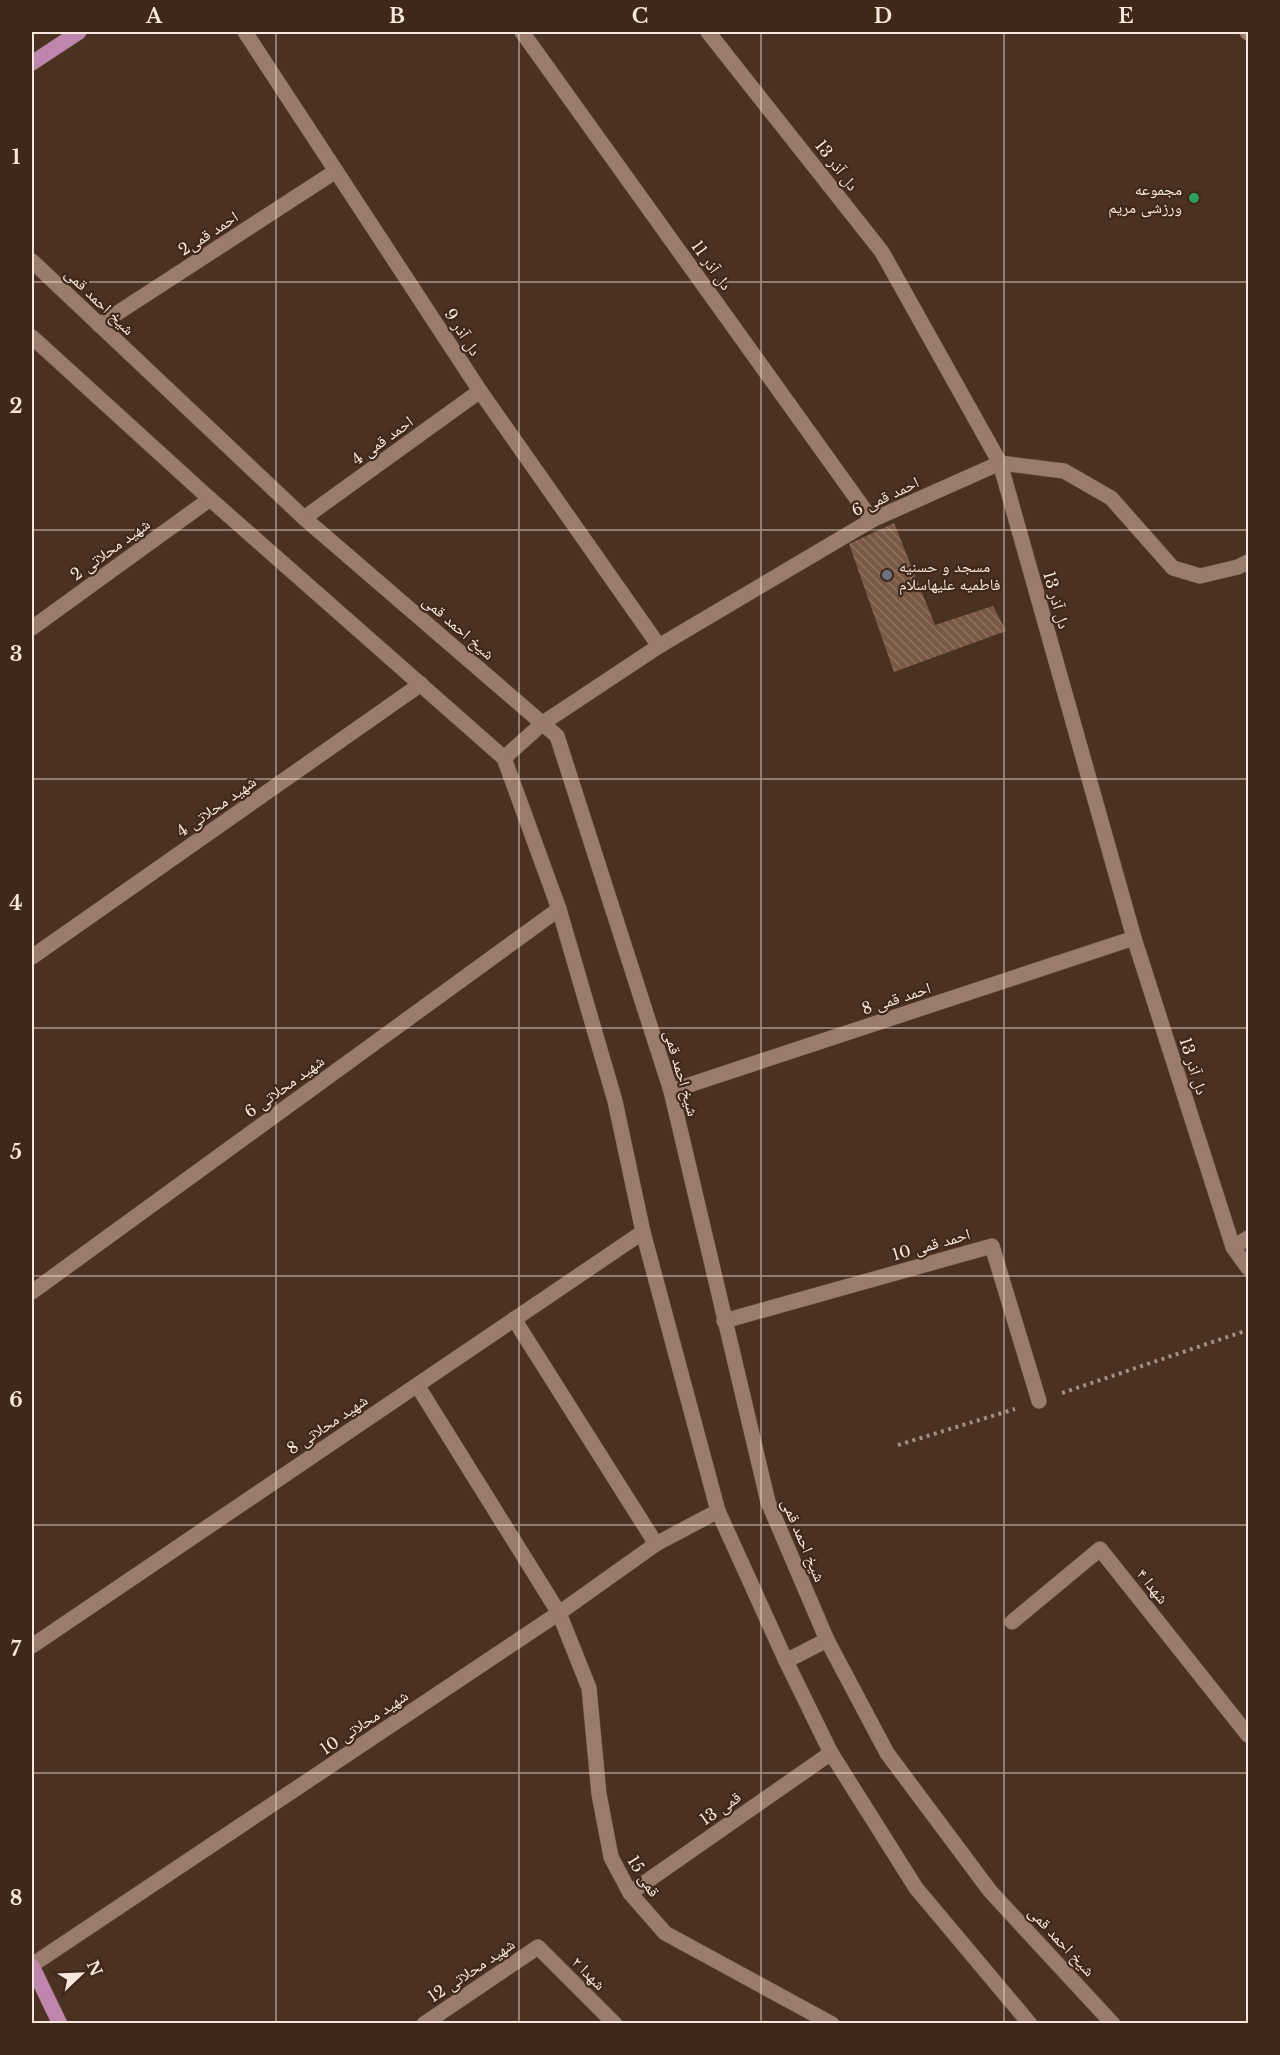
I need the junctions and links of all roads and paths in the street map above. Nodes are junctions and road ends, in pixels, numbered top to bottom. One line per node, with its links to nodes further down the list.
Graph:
1 (79, 32): 5 (main road)
2 (245, 32): 6 (street, دل آذر 9)
3 (522, 32): 14 (street, دل آذر 11)
4 (708, 32): 11 (street, دل آذر 13)
5 (32, 63)
6 (336, 171): 8 (street, احمد قمی2); 10 (street, دل آذر 9)
7 (32, 261): 8 (street, شیخ احمد قمی)
8 (99, 325): 13 (street, شیخ احمد قمی)
9 (32, 337): 12 (street)
10 (480, 391): 13 (street, احمد قمی 4); 17 (street, دل آذر 9)
11 (1000, 463): 14 (street, احمد قمی 6); 15 (street); 22 (street, دل آذر 13)
12 (210, 499): 16 (street, شهید محلاتی 2); 18 (street)
13 (304, 518): 19 (street, شیخ احمد قمی)
14 (872, 520): 17 (street, احمد قمی 6)
15 (1248, 562)
16 (32, 628)
17 (659, 646): 19 (street, احمد قمی 6)
18 (421, 684): 20 (street); 23 (street, شهید محلاتی 4)
19 (543, 723): 20 (street, احمد قمی 6); 24 (street, شیخ احمد قمی)
20 (504, 758): 21 (street)
21 (559, 909): 25 (street); 29 (street, شهید محلاتی 6)
22 (1134, 938): 24 (street, احمد قمی 8); 27 (street, دل آذر 13)
23 (32, 957)
24 (671, 1091): 31 (street, شیخ احمد قمی)
25 (643, 1232): 30 (street, شهید محلاتی 8); 36 (street)
26 (1248, 1238): 27 (street)
27 (1233, 1247): 28 (street, دل آذر 13)
28 (1248, 1268)
29 (32, 1292)
30 (514, 1319): 33 (street, شهید محلاتی 8); 37 (street)
31 (724, 1321): 34 (street, احمد قمی 10); 40 (street, شیخ احمد قمی)
32 (1248, 1330): 34 (path)
33 (417, 1385): 38 (street, قمی 15); 41 (street, شهید محلاتی 8)
34 (1039, 1401): 35 (path)
35 (898, 1445)
36 (718, 1511): 37 (street, شهید محلاتی 10); 42 (street)
37 (656, 1544): 38 (street, شهید محلاتی 10)
38 (559, 1613): 45 (street, قمی 15); 47 (street, شهید محلاتی 10)
39 (1012, 1622): 43 (street, شهدا ۴)
40 (827, 1640): 42 (street); 53 (street, شیخ احمد قمی)
41 (32, 1646)
42 (786, 1661): 44 (street)
43 (1248, 1735)
44 (831, 1753): 45 (street, قمی 13); 52 (street)
45 (630, 1893): 51 (street, قمی 15)
46 (538, 1947): 49 (street, شهید محلاتی 12); 50 (street, شهدا ۲)
47 (32, 1966): 48 (main road)
48 (60, 2024)
49 (424, 2024)
50 (615, 2024)
51 (832, 2024)
52 (1030, 2024)
53 (1113, 2024)

